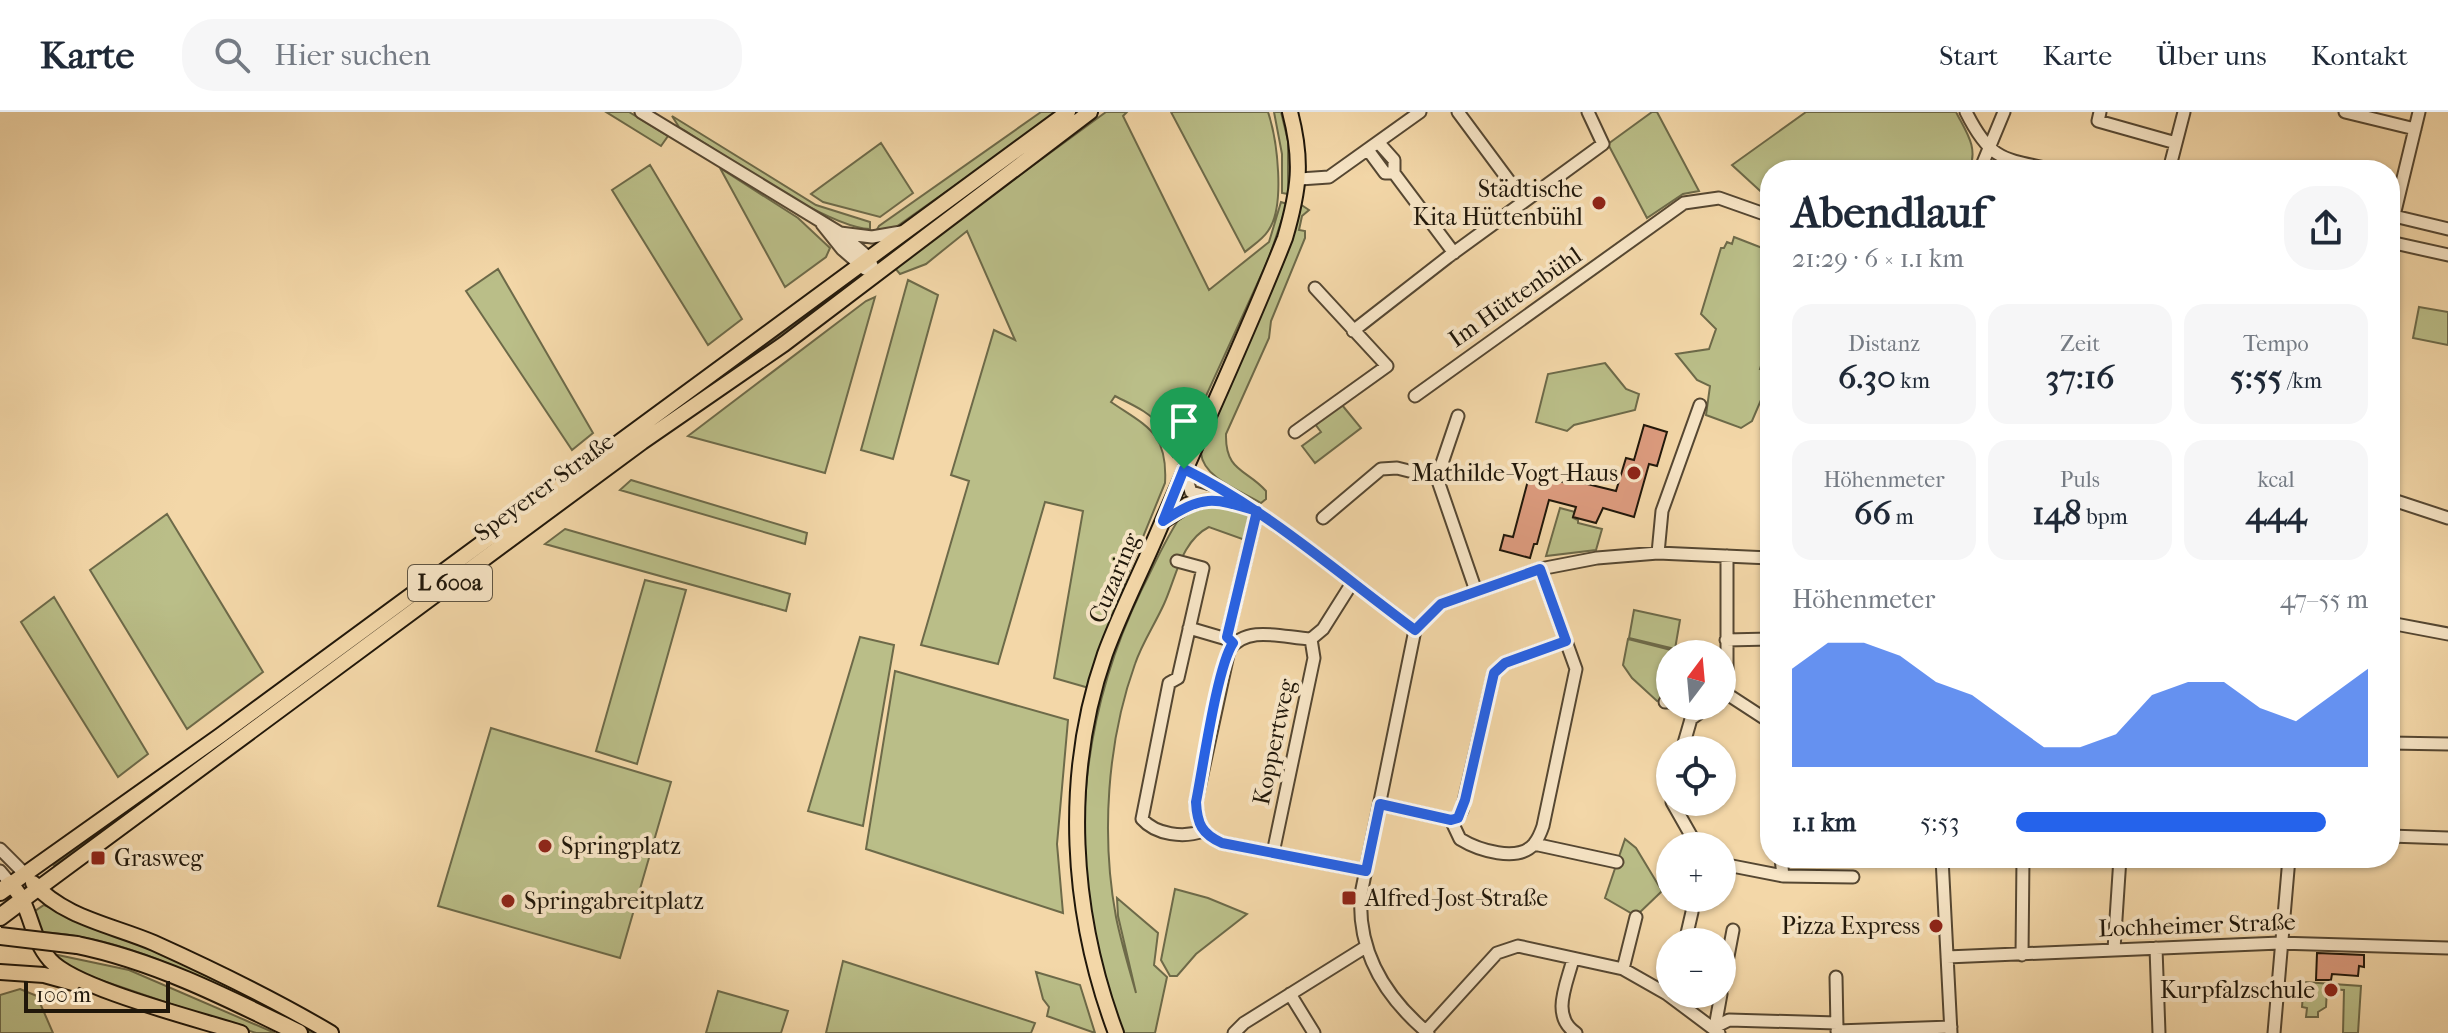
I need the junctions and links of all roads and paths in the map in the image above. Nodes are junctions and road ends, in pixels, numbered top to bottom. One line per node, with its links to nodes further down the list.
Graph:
1 (1068, 112): 28 (main road, Speyerer Straße / L 600a)
2 (1090, 112): 34 (main road, Speyerer Straße / L 600a)
3 (1290, 112): 21 (main road, Cuzaring)
4 (1419, 112): 16 (street)
5 (1458, 112): 23 (street)
6 (1588, 112): 23 (street)
7 (1966, 112): 17 (street)
8 (2004, 112): 17 (street)
9 (2100, 112): 15 (street)
10 (2184, 112): 15 (street)
11 (2345, 112): 14 (street)
12 (2419, 112): 14 (street)
13 (644, 113): 26 (street)
14 (2415, 129): 22 (street)
15 (2176, 143): 20 (street)
16 (1373, 146): 21 (street); 31 (street)
17 (1989, 148): 18 (street); 19 (street)
18 (1984, 160)
19 (2007, 160)
20 (2172, 160)
21 (1300, 179): 41 (main road, Cuzaring)
22 (2400, 191)
23 (1524, 201): 31 (street)
24 (1760, 213): 37 (street, Im Hüttenbühl)
25 (2400, 217): 27 (street)
26 (818, 219): 29 (street); 33 (street)
27 (2448, 229)
28 (906, 231): 29 (street); 33 (main road, Speyerer Straße / L 600a)
29 (840, 233): 33 (street)
30 (2400, 244): 32 (street)
31 (1454, 253): 36 (street)
32 (2448, 255)
33 (864, 262): 34 (street); 87 (main road, Speyerer Straße / L 600a)
34 (876, 275): 88 (main road, Speyerer Straße / L 600a)
35 (1315, 288): 36 (street)
36 (1353, 331): 40 (street)
37 (1415, 396)
38 (1700, 405): 49 (street)
39 (1458, 416): 42 (street)
40 (1295, 432)
41 (1184, 469): 43 (street); 45 (street); 48 (main road, Cuzaring)
42 (1437, 478): 46 (street); 55 (street)
43 (1206, 499): 45 (street); 48 (main road)
44 (2400, 502): 47 (street)
45 (1257, 511): 54 (street); 62 (street)
46 (1323, 518)
47 (2448, 518)
48 (1163, 521): 117 (main road, Cuzaring)
49 (1658, 553): 50 (street); 53 (street)
50 (1727, 556): 51 (street); 63 (street)
51 (1760, 558)
52 (1177, 561): 57 (street)
53 (1540, 569): 55 (street); 64 (street)
54 (1352, 583): 58 (street); 60 (street)
55 (1476, 591): 58 (street)
56 (2400, 625): 59 (street)
57 (1189, 628): 62 (street); 71 (street)
58 (1415, 630): 69 (street)
59 (2448, 634)
60 (1311, 639): 62 (street); 76 (street, Koppertweg)
61 (1760, 639): 63 (street)
62 (1230, 640): 71 (street)
63 (1726, 640)
64 (1566, 641): 70 (street); 74 (street)
65 (1736, 702): 66 (street)
66 (1760, 716)
67 (2400, 743): 68 (street)
68 (2448, 744)
69 (1380, 804): 70 (street); 84 (street)
70 (1451, 820): 74 (street)
71 (1203, 831): 76 (street)
72 (2400, 836): 73 (street)
73 (2448, 838)
74 (1534, 844): 77 (street)
75 (0, 849): 87 (street)
76 (1273, 853): 84 (street)
77 (1617, 862)
78 (1736, 867): 85 (street)
79 (1782, 868): 85 (street)
80 (1943, 868): 100 (street)
81 (2023, 868): 99 (street)
82 (2119, 868): 98 (street)
83 (2288, 868): 94 (street)
84 (1366, 871): 95 (street)
85 (1783, 876): 86 (street)
86 (1853, 877)
87 (9, 880): 88 (main road)
88 (31, 894): 90 (highway, L 600a); 105 (main road); 116 (main road)
89 (1692, 912): 92 (street)
90 (0, 917)
91 (1636, 917): 102 (street)
92 (1688, 928)
93 (0, 936): 115 (highway, bridge)
94 (2280, 943): 96 (street, Lochheimer Straße); 97 (street, Lochheimer Straße); 122 (street)
95 (1364, 948): 107 (street); 113 (street)
96 (2156, 948): 98 (street, Lochheimer Straße); 121 (street)
97 (2448, 948)
98 (2114, 949): 99 (street, Lochheimer Straße)
99 (2022, 955): 100 (street, Lochheimer Straße)
100 (1947, 957): 112 (street)
101 (1573, 959): 102 (street); 113 (street); 120 (street)
102 (1623, 969): 106 (street)
103 (0, 972): 105 (main road)
104 (1836, 977): 110 (street)
105 (101, 988): 114 (main road)
106 (1656, 988)
107 (1290, 994): 118 (street); 119 (street)
108 (1686, 1008): 111 (street)
109 (1719, 1008): 111 (street)
110 (1837, 1029): 111 (street); 112 (street)
111 (1717, 1030)
112 (1951, 1030)
113 (1427, 1032)
114 (241, 1033)
115 (299, 1033)
116 (331, 1033)
117 (1116, 1033)
118 (1234, 1033)
119 (1314, 1033)
120 (1576, 1033)
121 (2159, 1033)
122 (2274, 1033)

